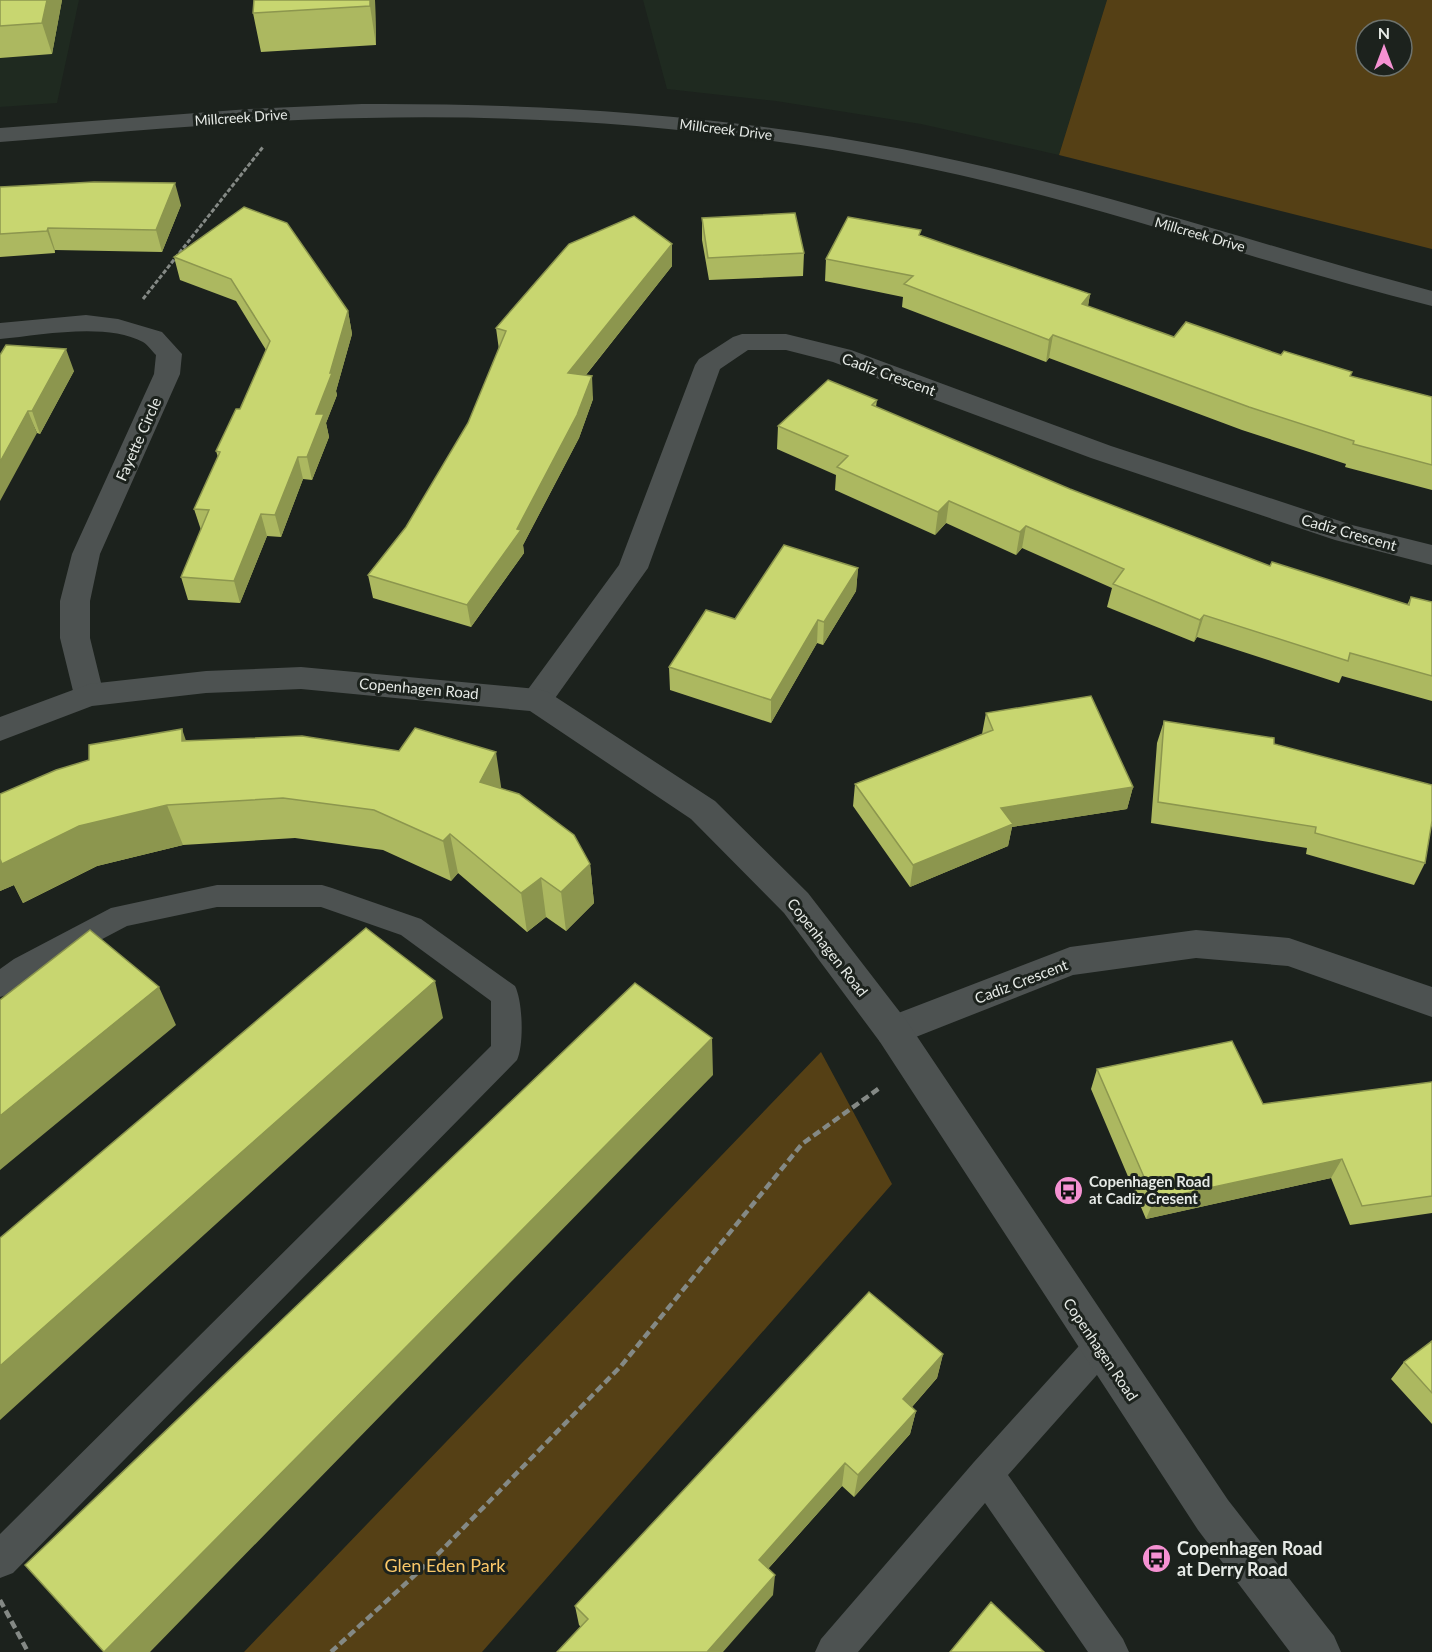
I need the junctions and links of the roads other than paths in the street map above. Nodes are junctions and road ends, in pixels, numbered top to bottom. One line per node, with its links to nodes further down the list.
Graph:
1 (0, 135): 2 (street, Millcreek Drive)
2 (1432, 299)
3 (0, 331): 5 (street, Fayette Circle)
4 (1432, 555): 6 (street, Cadiz Crescent)
5 (89, 695): 6 (street, Copenhagen Road); 7 (street, Copenhagen Road)
6 (537, 700): 10 (street, Copenhagen Road)
7 (0, 729)
8 (0, 985): 13 (lane)
9 (1432, 1002): 10 (street, Cadiz Crescent)
10 (892, 1031): 11 (street, Copenhagen Road)
11 (1100, 1347): 12 (lane); 16 (street, Copenhagen Road)
12 (986, 1474): 14 (lane); 15 (lane)
13 (0, 1560)
14 (834, 1652)
15 (1110, 1652)
16 (1318, 1652)

